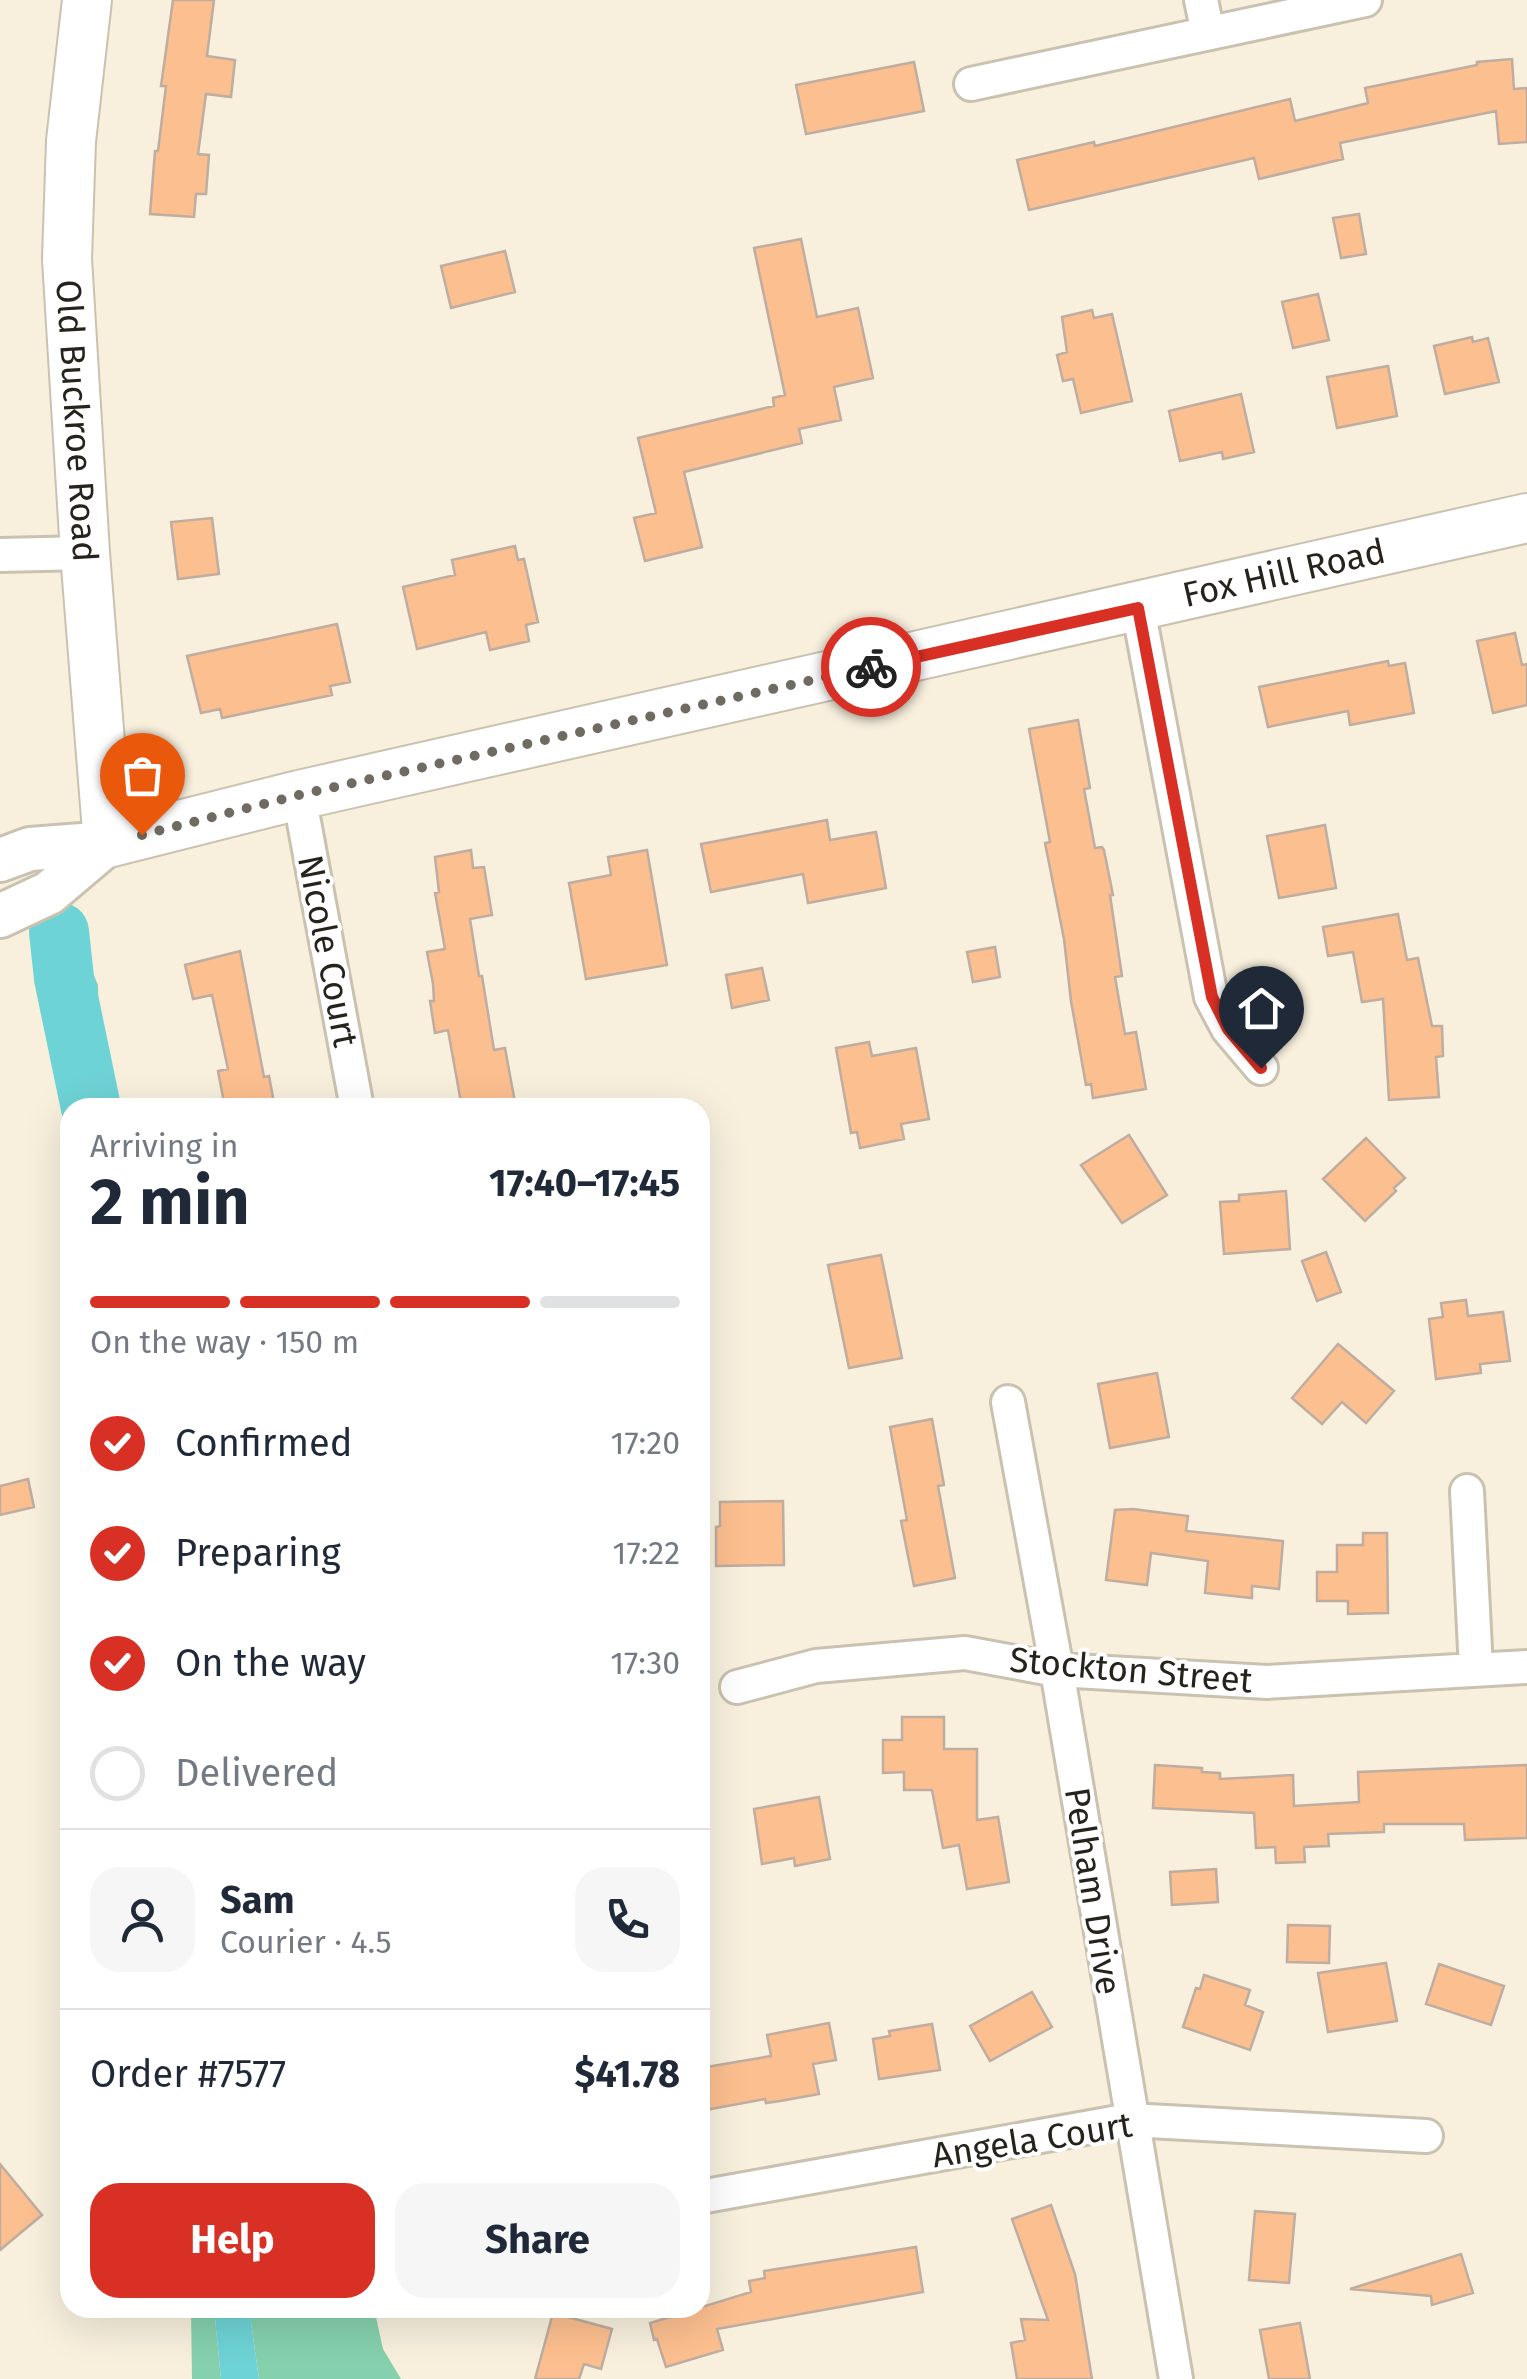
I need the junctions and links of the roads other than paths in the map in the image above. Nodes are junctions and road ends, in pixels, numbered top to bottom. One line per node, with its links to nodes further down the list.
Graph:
1 (87, 0): 7 (main road, Old Buckroe Road)
2 (1201, 0): 4 (street)
3 (1365, 0): 4 (street)
4 (1208, 33): 5 (street)
5 (972, 84)
6 (1527, 518): 9 (main road, Fox Hill Road)
7 (84, 552): 8 (street); 11 (main road, Old Buckroe Road)
8 (0, 555)
9 (1138, 608): 10 (main road, Fox Hill Road); 14 (street)
10 (299, 795): 11 (main road, Fox Hill Road); 15 (street, Nicole Court)
11 (108, 843): 12 (street); 13 (street)
12 (0, 860)
13 (0, 916)
14 (1261, 1068)
15 (356, 1098)
16 (1008, 1402): 20 (street, Pelham Drive)
17 (1467, 1491): 19 (street)
18 (1527, 1667): 19 (street, Stockton Street)
19 (1476, 1669): 20 (street, Stockton Street)
20 (1057, 1670): 21 (street, Stockton Street); 22 (street, Pelham Drive)
21 (737, 1686)
22 (1130, 2120): 23 (street, Angela Court); 24 (street, Angela Court); 25 (street, Pelham Drive)
23 (1426, 2136)
24 (710, 2194)
25 (1176, 2379)

